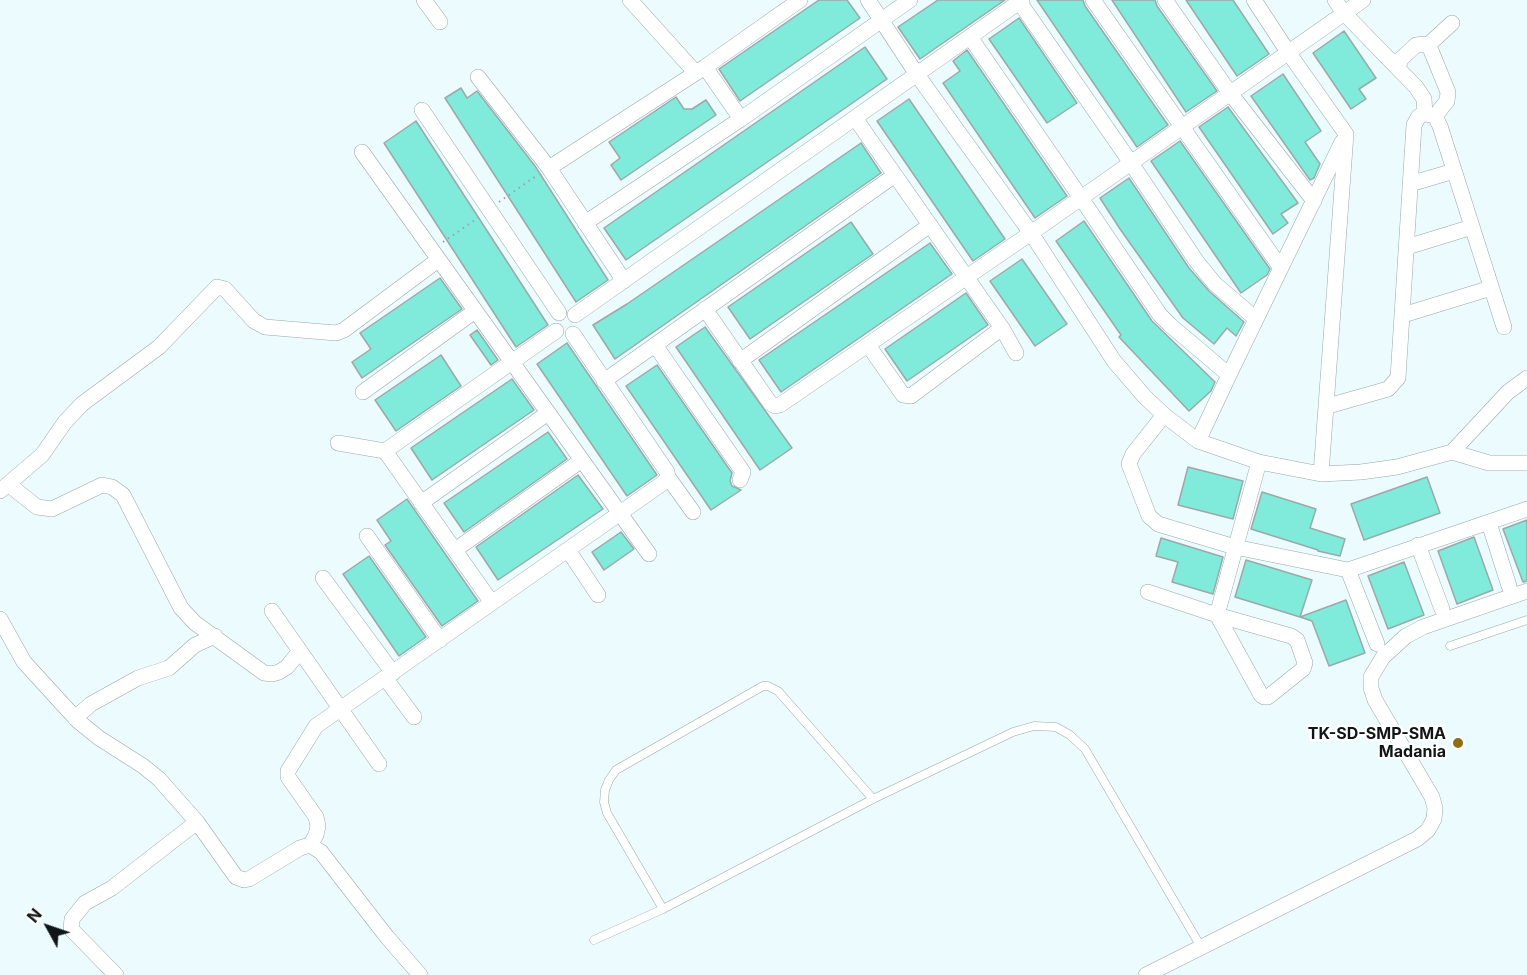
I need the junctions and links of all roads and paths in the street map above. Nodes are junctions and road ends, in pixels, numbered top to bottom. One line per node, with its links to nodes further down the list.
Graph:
1 (424, 0): 13 (street)
2 (630, 0): 19 (street)
3 (800, 0): 19 (street)
4 (868, 0): 12 (street)
5 (910, 0): 12 (street)
6 (1093, 0): 27 (street)
7 (1165, 0): 22 (street)
8 (1254, 0): 17 (street)
9 (1363, 0): 11 (street)
10 (1020, 1): 15 (street); 30 (street)
11 (1340, 6): 17 (street); 18 (street)
12 (881, 19): 20 (street); 26 (street)
13 (440, 22)
14 (1452, 23): 16 (street)
15 (969, 37): 20 (street); 35 (street)
16 (1427, 46): 18 (street); 24 (street)
17 (1288, 52): 22 (street); 28 (street)
18 (1398, 67): 24 (street)
19 (700, 69): 26 (street); 31 (street)
20 (918, 75): 25 (street); 40 (street)
21 (478, 77): 31 (street)
22 (1230, 93): 27 (street); 36 (street)
23 (422, 110): 49 (street)
24 (1430, 115): 32 (street); 34 (street)
25 (855, 118): 33 (street); 45 (street)
26 (741, 119): 37 (street)
27 (1181, 127): 30 (street); 43 (street)
28 (1346, 134): 36 (street); 66 (street)
29 (362, 152): 42 (street)
30 (1131, 163): 35 (street); 52 (street)
31 (549, 168): 37 (street)
32 (1454, 171): 34 (street); 39 (street)
33 (895, 175): 38 (street); 47 (street)
34 (1410, 184): 41 (street)
35 (1081, 198): 40 (street); 62 (street)
36 (1314, 201): 43 (street)
37 (585, 223): 45 (street)
38 (930, 225): 44 (street); 60 (street)
39 (1472, 227): 41 (street); 46 (street)
40 (1031, 233): 44 (street); 68 (street)
41 (1407, 247): 51 (street)
42 (438, 260): 48 (street); 79 (street)
43 (1281, 268): 52 (street)
44 (966, 276): 54 (street); 58 (street)
45 (624, 281): 50 (street)
46 (1491, 288): 51 (street); 53 (street)
47 (705, 309): 57 (street); 60 (street)
48 (475, 311): 61 (street); 65 (street)
49 (559, 313): 50 (street); 55 (street)
50 (576, 315): 56 (street)
51 (1403, 315): 66 (street)
52 (1256, 319): 62 (street)
53 (1504, 327)
54 (1002, 328): 58 (street); 59 (street)
55 (556, 331): 56 (street); 61 (street)
56 (573, 334): 64 (street)
57 (656, 345): 64 (street); 78 (street)
58 (868, 345): 60 (street)
59 (1016, 353)
60 (740, 361)
61 (511, 362): 67 (street); 71 (street)
62 (1228, 375): 69 (street)
63 (1527, 378): 72 (street)
64 (604, 381): 77 (street)
65 (363, 392)
66 (1328, 406): 76 (street)
67 (548, 413): 73 (street); 80 (street)
68 (1164, 415): 69 (street); 87 (street)
69 (1198, 441): 74 (street)
70 (338, 443): 71 (street)
71 (385, 451): 80 (street)
72 (1452, 452): 75 (street); 76 (street)
73 (582, 460): 83 (street); 88 (street)
74 (1259, 462): 76 (street); 87 (street)
75 (1527, 463)
76 (1321, 474)
77 (668, 477): 82 (street); 83 (street)
78 (740, 480)
79 (4, 488): 103 (street)
80 (422, 503): 88 (street)
81 (1527, 509): 84 (street)
82 (693, 512)
83 (620, 513): 89 (street); 90 (street)
84 (1489, 523): 86 (street); 93 (street)
85 (367, 536): 104 (street)
86 (1418, 545): 91 (street); 98 (street)
87 (1236, 547): 91 (street); 100 (street)
88 (455, 550): 97 (street)
89 (568, 550): 96 (street); 97 (street)
90 (649, 554)
91 (1348, 570): 105 (street)
92 (323, 578): 108 (street)
93 (1509, 586)
94 (1527, 591): 118 (street)
95 (1148, 592): 100 (street)
96 (598, 595)
97 (492, 603): 104 (street)
98 (1442, 609)
99 (272, 611): 107 (street)
100 (1217, 615): 100 (street)
101 (0, 619): 111 (street)
102 (1527, 620): 106 (lane)
103 (215, 636): 107 (street); 111 (street)
104 (440, 640): 108 (street)
105 (1377, 644)
106 (1450, 646)
107 (300, 651): 109 (street)
108 (390, 676): 109 (street); 110 (street)
109 (340, 711): 112 (street); 115 (street)
110 (414, 717)
111 (75, 718): 114 (street)
112 (379, 764)
113 (873, 799): 116 (lane); 116 (lane); 118 (lane)
114 (197, 822): 115 (street); 119 (street)
115 (310, 845): 120 (street)
116 (663, 909): 117 (lane)
117 (594, 940)
118 (1202, 948): 121 (street)
119 (116, 975)
120 (420, 975)
121 (1146, 975)

